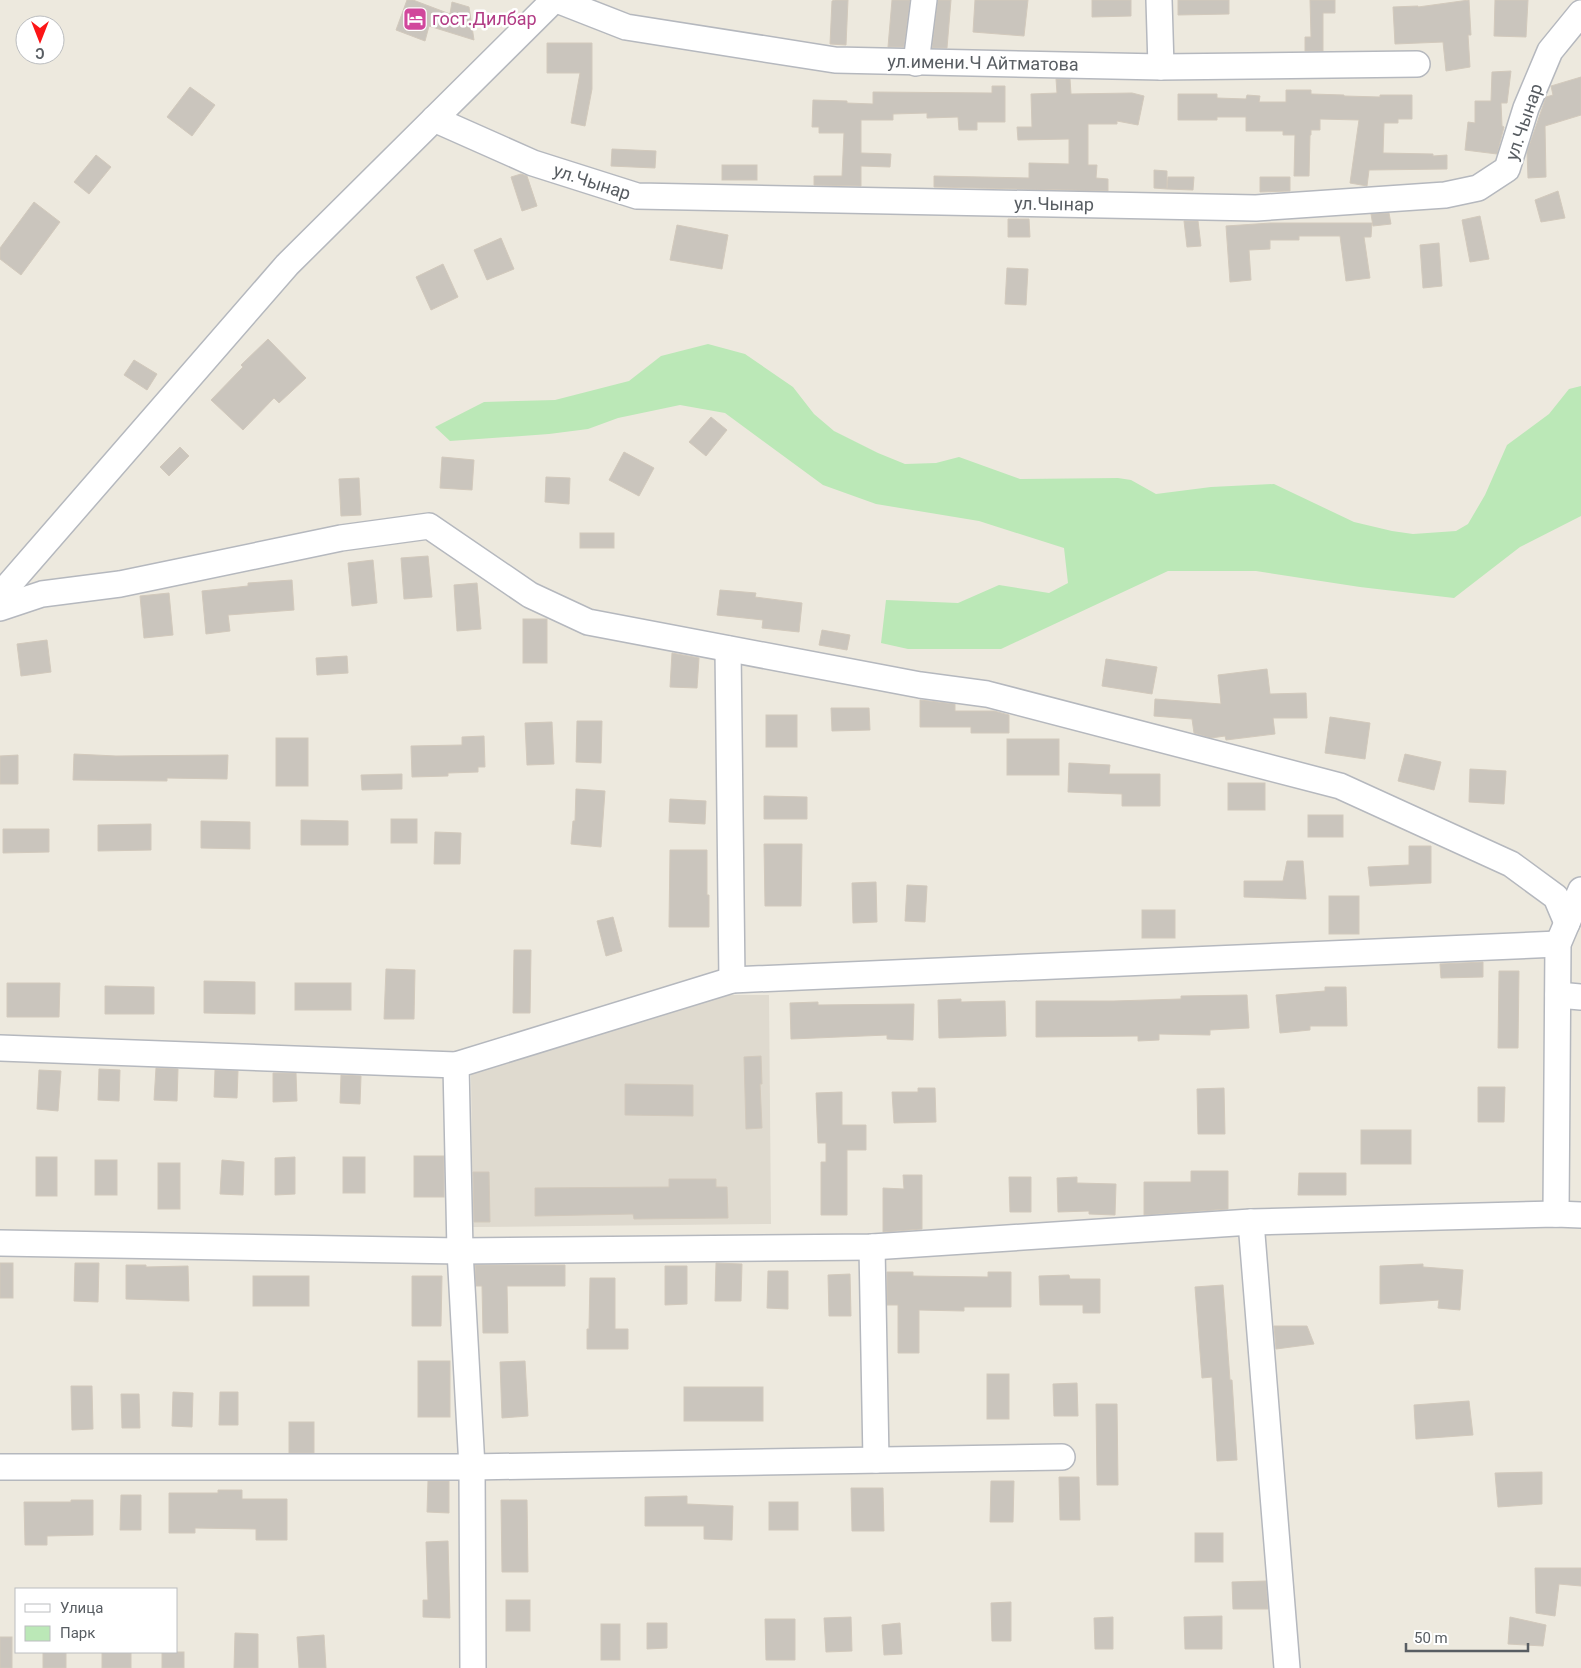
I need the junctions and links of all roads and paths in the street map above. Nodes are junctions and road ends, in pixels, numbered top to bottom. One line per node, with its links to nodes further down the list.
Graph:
1 (556, 0): 5 (street, ул.имени.Ч Айтматова); 8 (street)
2 (924, 0): 5 (street)
3 (1159, 0): 7 (street)
4 (1581, 13): 8 (street, ул.Чынар)
5 (916, 62): 7 (street, ул.имени.Ч Айтматова)
6 (1417, 64): 7 (street, ул.имени.Ч Айтматова)
7 (1160, 67)
8 (434, 119): 9 (street)
9 (0, 595)
10 (0, 608): 11 (street)
11 (728, 649): 13 (street); 14 (street)
12 (1581, 890): 13 (street)
13 (1563, 933): 14 (street); 15 (street)
14 (732, 980): 17 (street)
15 (1569, 996): 18 (street)
16 (0, 1048): 17 (street)
17 (456, 1065): 23 (street)
18 (1556, 1214): 19 (street); 20 (street)
19 (1581, 1215)
20 (1251, 1222): 22 (street); 29 (street)
21 (0, 1243): 23 (street)
22 (872, 1247): 23 (street); 25 (street)
23 (460, 1252): 27 (street)
24 (1062, 1457): 25 (street)
25 (876, 1460): 27 (street)
26 (0, 1468): 27 (street)
27 (472, 1468): 28 (street)
28 (472, 1668)
29 (1287, 1668)

